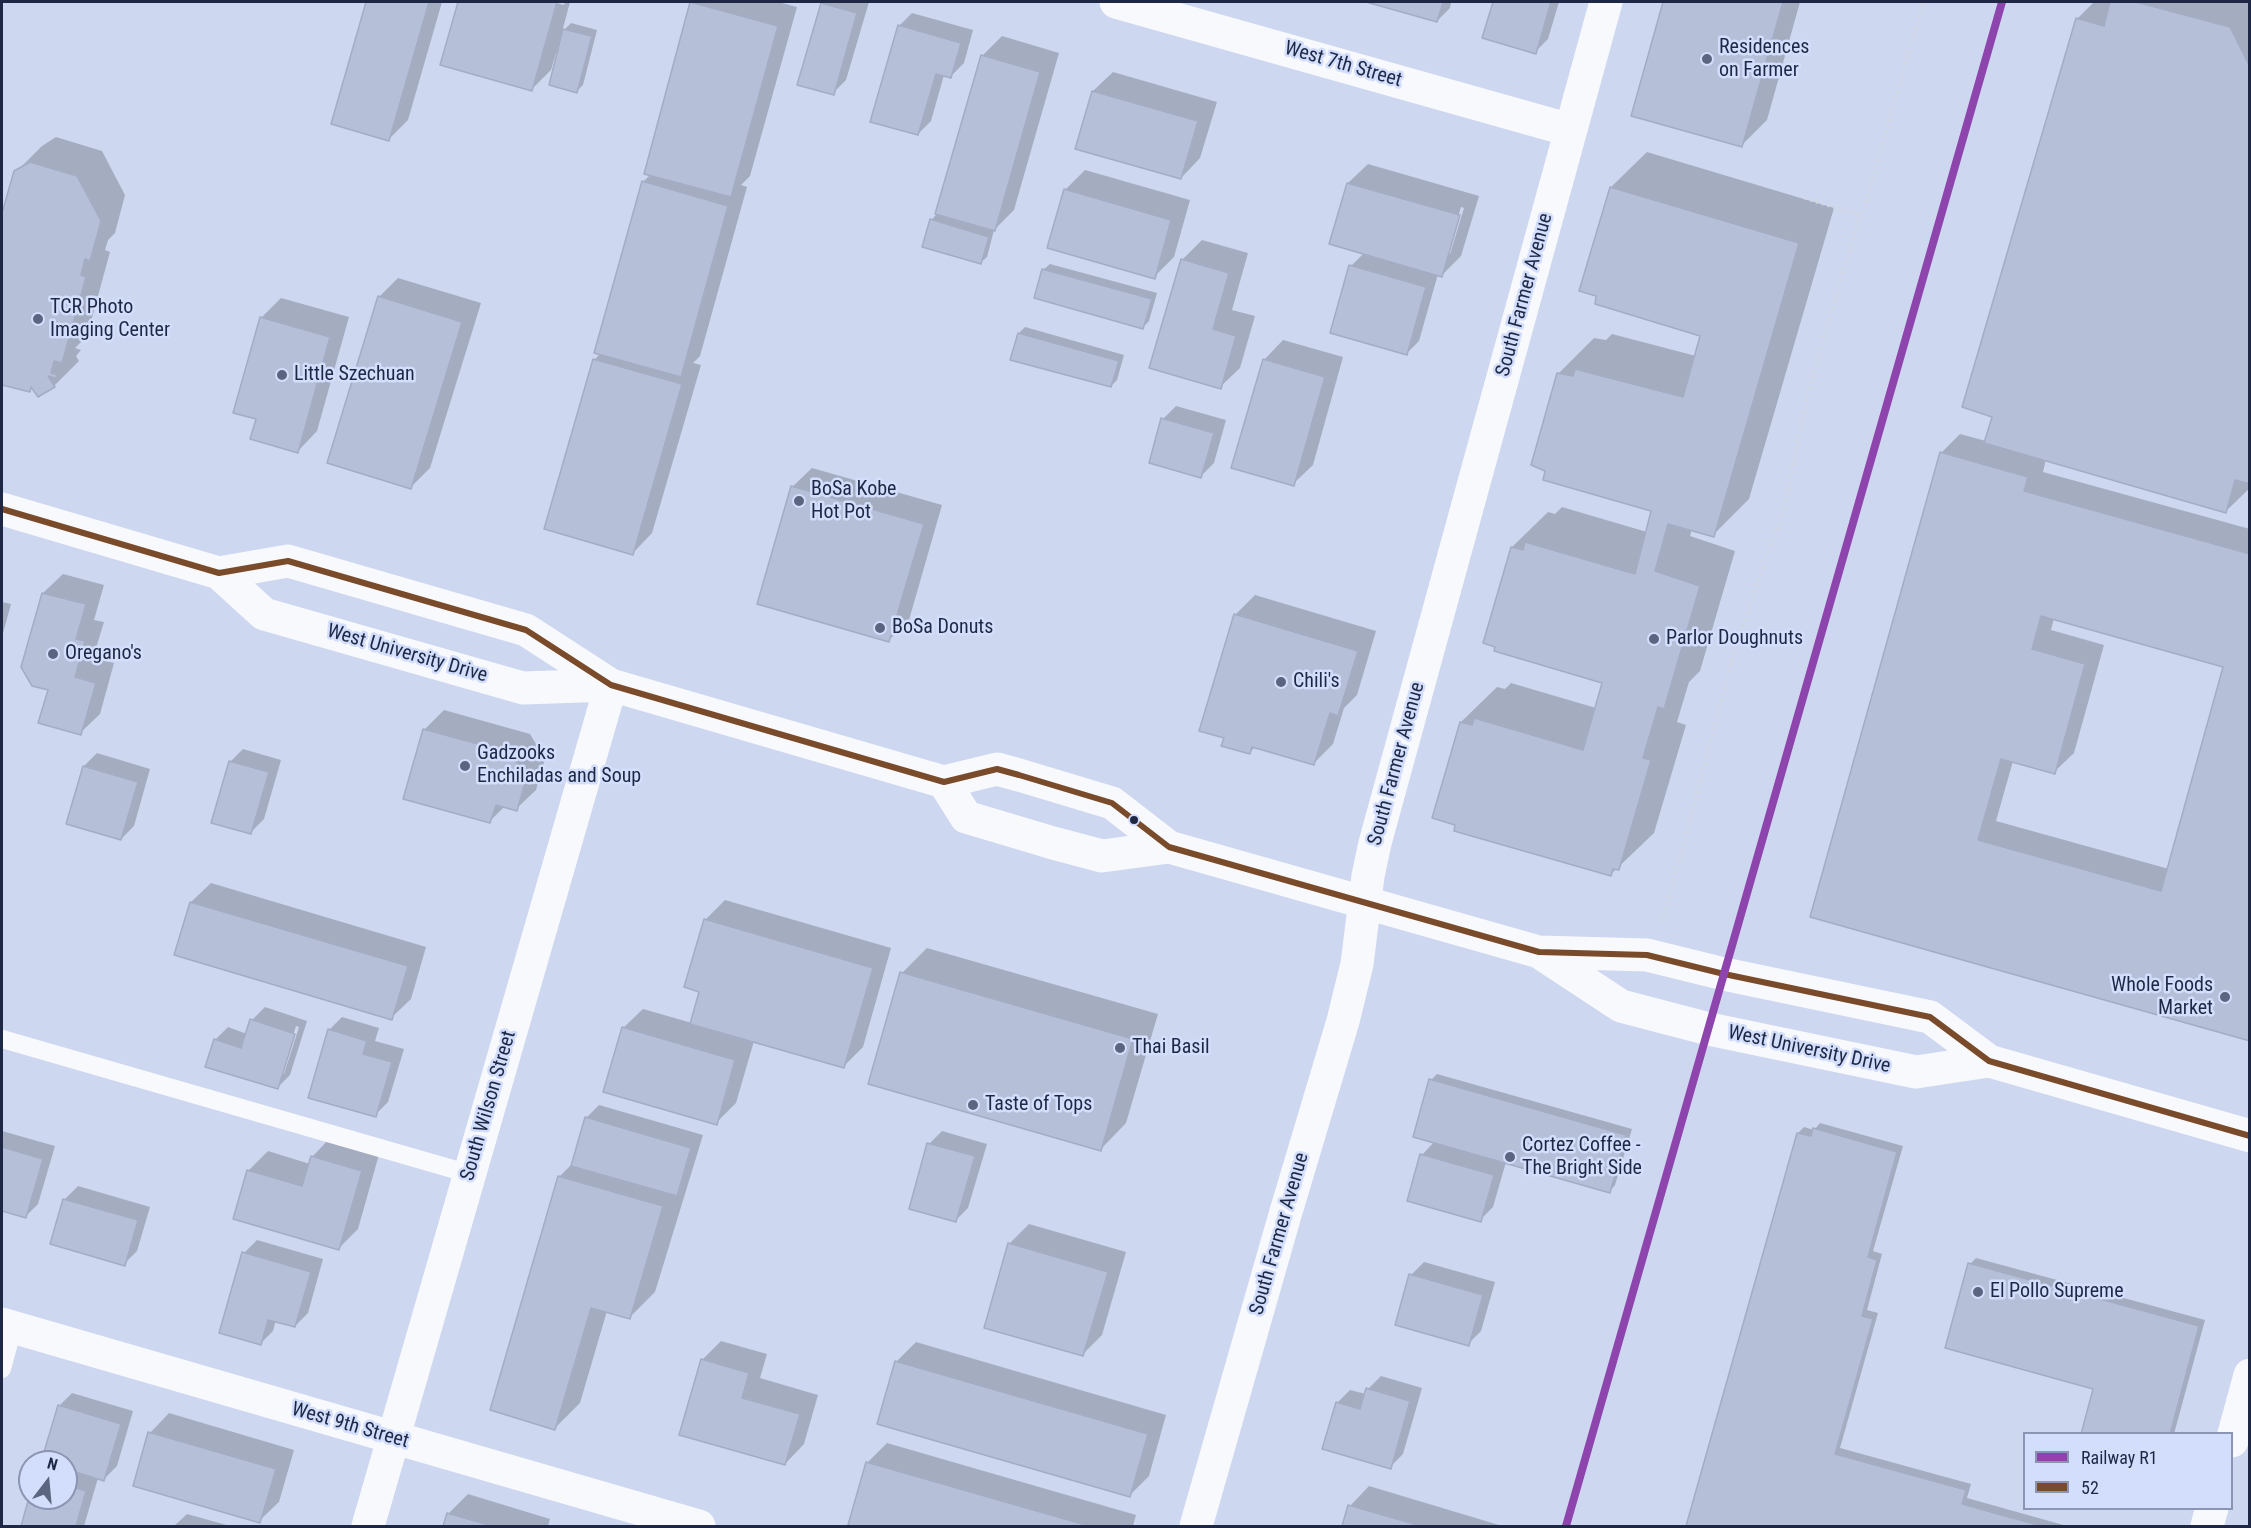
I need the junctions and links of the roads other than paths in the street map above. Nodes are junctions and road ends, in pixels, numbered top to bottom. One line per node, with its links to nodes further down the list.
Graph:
1 (1116, 2): 3 (street, West 7th Street)
2 (1606, 2): 3 (street, South Farmer Avenue)
3 (1570, 130): 9 (street, South Farmer Avenue)
4 (2, 509): 5 (street, West University Drive)
5 (219, 573): 6 (street, West University Drive); 6 (street, West University Drive)
6 (611, 685): 7 (street, West University Drive); 14 (street, South Wilson Street)
7 (944, 782): 8 (street, West University Drive); 8 (street, West University Drive)
8 (1169, 847): 9 (street, West University Drive)
9 (1366, 904): 10 (street, West University Drive); 23 (street, South Farmer Avenue)
10 (1539, 952): 12 (street, West University Drive); 12 (street, West University Drive)
11 (2, 1040): 14 (lane)
12 (1989, 1061): 13 (street, West University Drive)
13 (2250, 1136)
14 (470, 1174): 19 (street, South Wilson Street)
15 (8, 1326): 16 (lane); 19 (street, West 9th Street)
16 (2, 1370)
17 (2250, 1376): 18 (street)
18 (2233, 1437)
19 (393, 1438): 21 (street, South Wilson Street); 22 (street, West 9th Street)
20 (2212, 1510): 24 (street)
21 (368, 1527)
22 (699, 1527)
23 (1196, 1527)
24 (2207, 1527)

